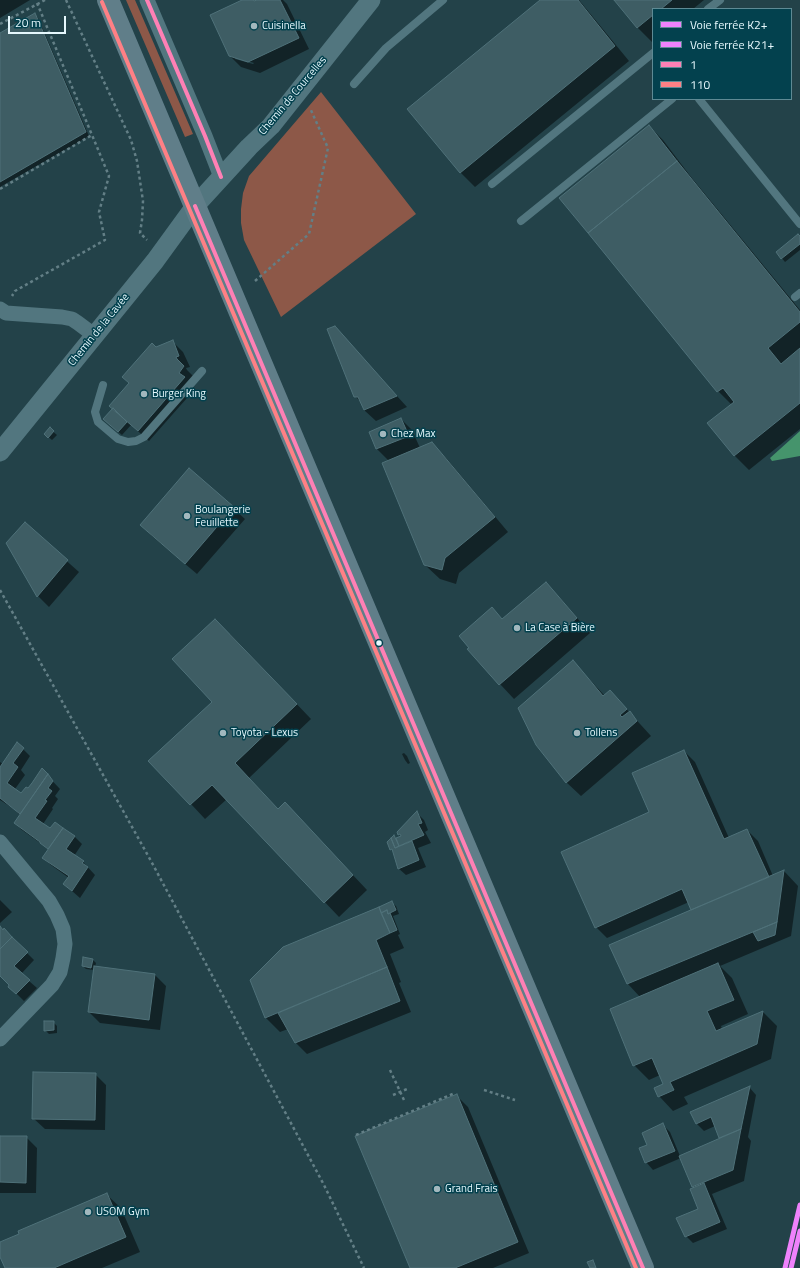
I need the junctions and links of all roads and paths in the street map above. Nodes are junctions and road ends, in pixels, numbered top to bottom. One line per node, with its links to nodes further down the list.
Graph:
1 (45, 0): 8 (path)
2 (66, 0): 23 (path)
3 (108, 0): 20 (main road)
4 (147, 0): 17 (street)
5 (371, 0): 17 (street, Chemin de Courcelles)
6 (442, 0): 12 (lane)
7 (720, 0): 9 (lane)
8 (36, 3): 10 (path); 16 (path)
9 (709, 8)
10 (0, 24)
11 (652, 54): 18 (lane)
12 (354, 84)
13 (671, 100): 21 (lane)
14 (700, 100): 22 (lane)
15 (307, 102): 24 (path)
16 (92, 135): 19 (path); 25 (path)
17 (222, 177): 20 (street, Chemin de Courcelles)
18 (492, 184)
19 (0, 189)
20 (195, 206): 23 (street, Chemin de la Cavée); 43 (main road)
21 (521, 221)
22 (800, 224)
23 (162, 251): 26 (street, Chemin de la Cavée)
24 (256, 281)
25 (5, 304): 26 (street)
26 (94, 335): 29 (street, Chemin de la Cavée)
27 (202, 371): 28 (lane)
28 (103, 385)
29 (0, 452)
30 (0, 590): 42 (path)
31 (0, 842): 32 (street)
32 (0, 1039)
33 (390, 1070): 36 (path)
34 (407, 1089): 36 (path)
35 (484, 1090): 40 (path)
36 (400, 1092): 38 (path); 39 (path)
37 (455, 1093): 41 (path)
38 (393, 1095)
39 (404, 1100)
40 (515, 1100)
41 (356, 1134)
42 (364, 1268)
43 (643, 1268)

